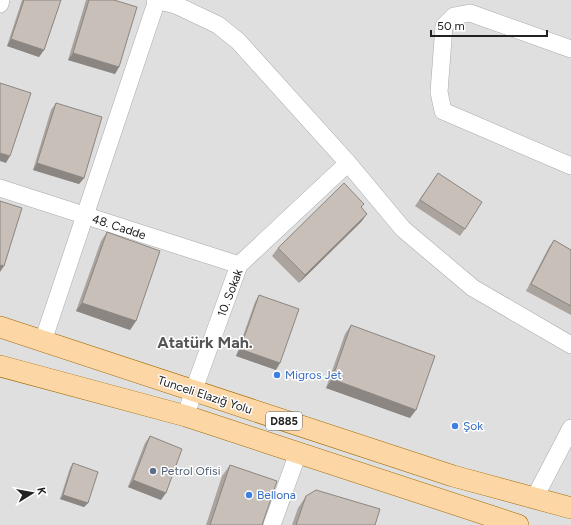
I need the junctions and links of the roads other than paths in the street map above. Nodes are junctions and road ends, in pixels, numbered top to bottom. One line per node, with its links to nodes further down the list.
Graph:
1 (1, 0): 3 (street)
2 (157, 0): 5 (street); 8 (street)
3 (0, 4)
4 (571, 49): 6 (street)
5 (348, 163): 9 (street, 10. Sokak); 12 (street)
6 (571, 166)
7 (0, 188): 8 (street, 48. Cadde)
8 (86, 216): 9 (street, 48. Cadde); 11 (street)
9 (239, 265): 14 (street, 10. Sokak)
10 (0, 327): 11 (main road, Tunceli Elazığ Yolu / D885)
11 (43, 341): 14 (main road, Tunceli Elazığ Yolu / D885)
12 (571, 345)
13 (0, 366): 15 (main road, D885)
14 (193, 392): 15 (street, 10. Sokak); 18 (main road, Tunceli Elazığ Yolu / D885)
15 (186, 416): 17 (main road, D885)
16 (571, 428): 18 (street)
17 (298, 452): 20 (street); 21 (main road, D885)
18 (534, 499): 19 (main road, Tunceli Elazığ Yolu / D885)
19 (571, 508)
20 (272, 525)
21 (518, 525)

